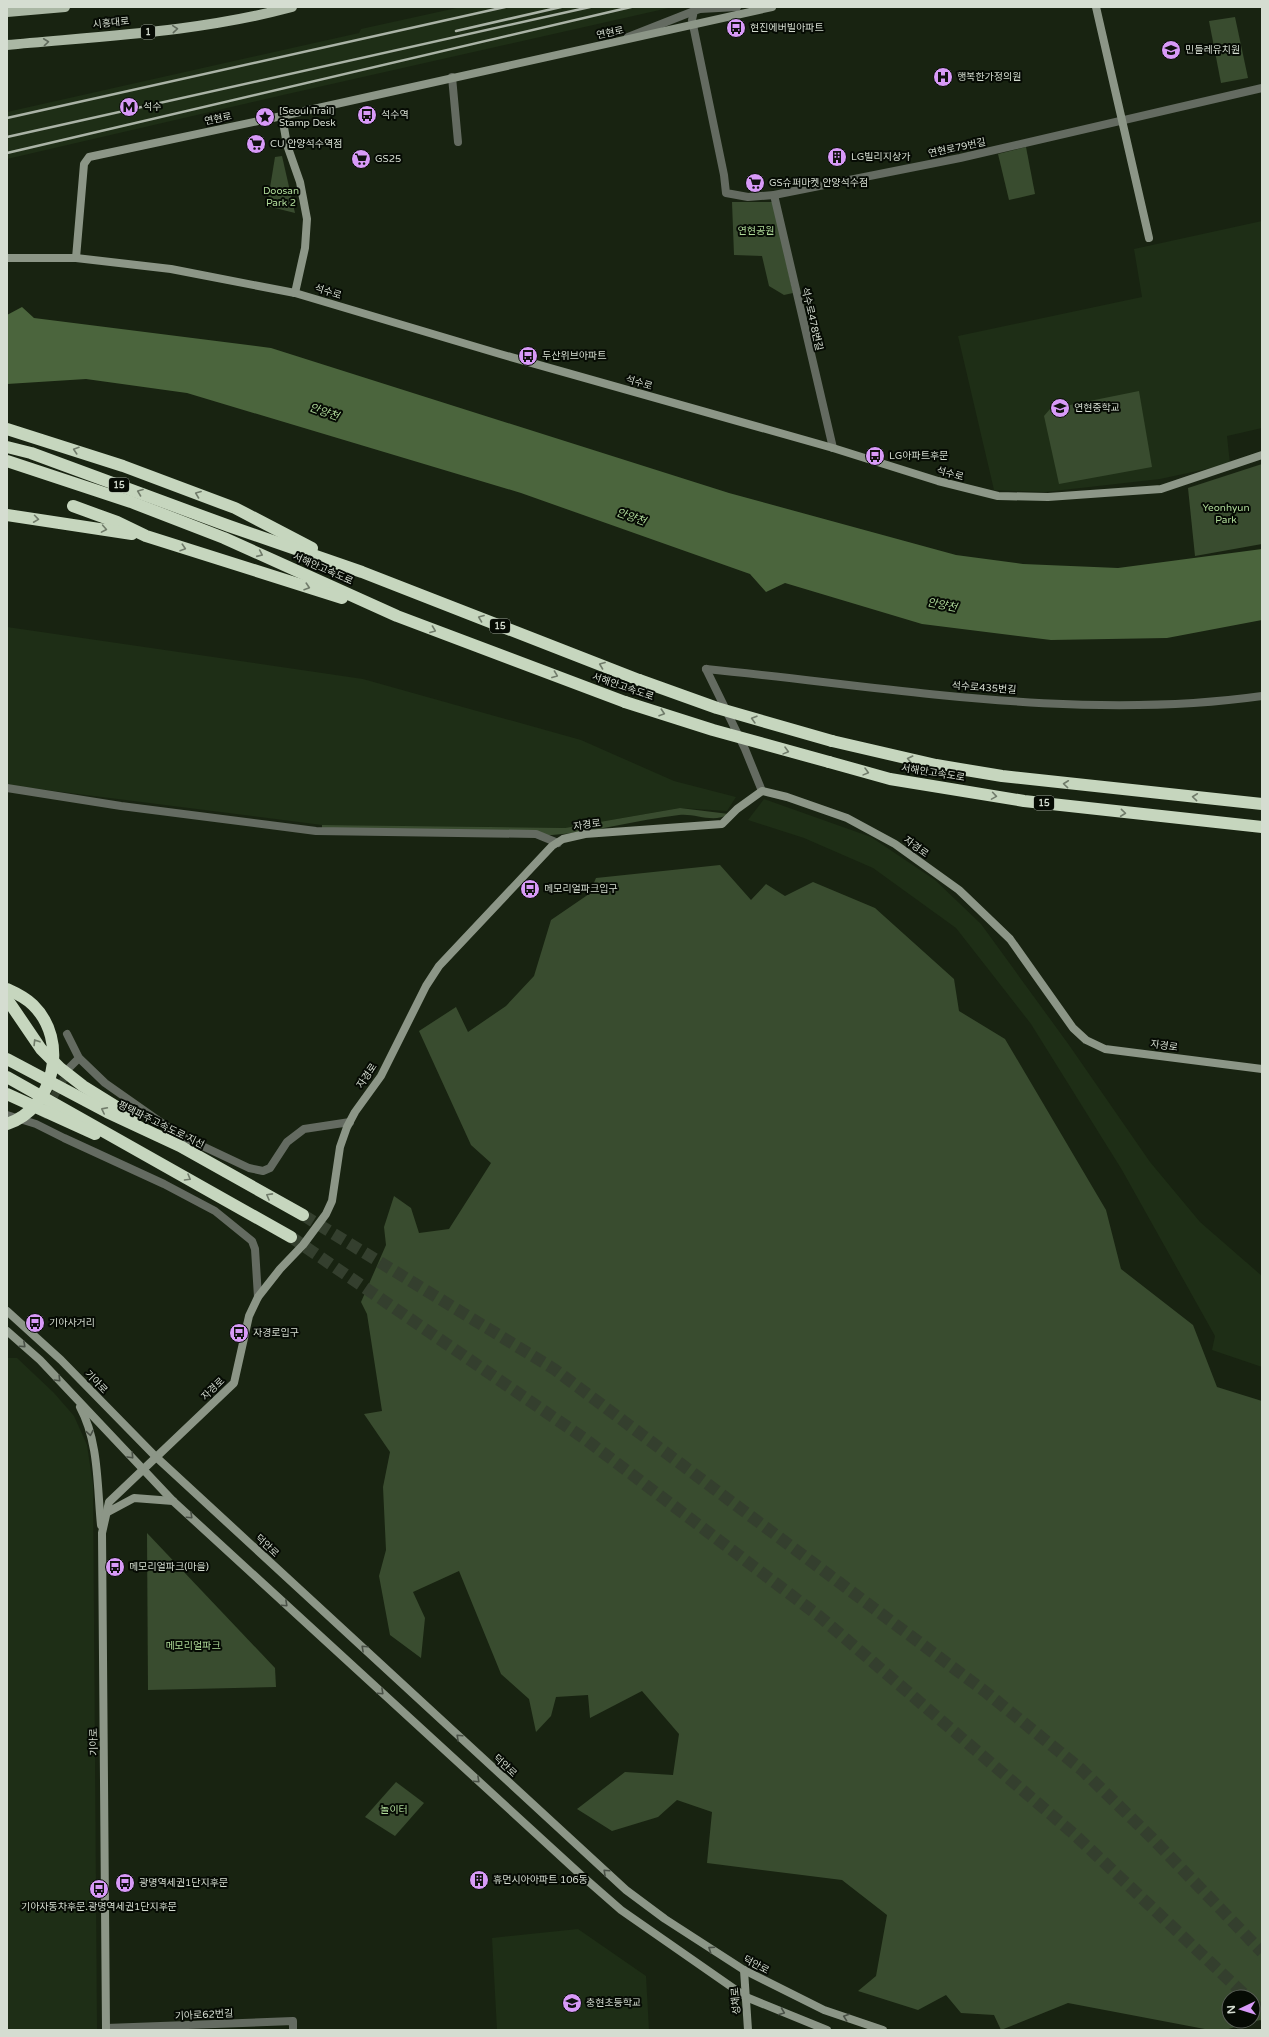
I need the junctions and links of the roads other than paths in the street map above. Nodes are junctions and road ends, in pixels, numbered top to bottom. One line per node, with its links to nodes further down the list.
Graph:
1 (65, 7): 6 (main road)
2 (288, 7): 10 (main road, 시흥대로 / 1, one-way to 2)
3 (737, 7): 7 (street)
4 (772, 7): 8 (street, 연현로)
5 (1096, 7): 14 (street)
6 (7, 12)
7 (694, 12): 8 (street); 9 (street)
8 (693, 25): 9 (street, 연현로); 16 (street, 연현로79번길)
9 (613, 42): 11 (street, 연현로)
10 (7, 46)
11 (452, 77): 13 (street, 연현로); 15 (street)
12 (1262, 88): 14 (street, 연현로79번길)
13 (282, 116): 19 (street, 연현로); 20 (street)
14 (1122, 121): 16 (street, 연현로79번길); 17 (street)
15 (458, 142)
16 (774, 196): 23 (street, 석수로478번길)
17 (1149, 238)
18 (7, 258): 19 (street, 석수로)
19 (76, 258): 20 (street, 석수로)
20 (295, 293): 23 (street, 석수로)
21 (7, 429): 29 (highway, one-way to 21)
22 (7, 447): 29 (highway, 서해안고속도로 / 15, one-way to 22)
23 (833, 448): 24 (street, 석수로)
24 (1262, 455)
25 (7, 461): 30 (highway, 서해안고속도로 / 15, one-way to 30)
26 (73, 506): 28 (highway)
27 (7, 514): 28 (highway, one-way to 28)
28 (146, 536): 30 (highway, one-way to 30)
29 (362, 572): 35 (highway, 서해안고속도로 / 15, one-way to 29, bridge)
30 (397, 616): 37 (highway, 서해안고속도로 / 15, one-way to 37, bridge)
31 (1262, 696): 33 (street, 석수로435번길)
32 (7, 788): 40 (street)
33 (762, 791): 40 (street, 자경로); 47 (street, 자경로)
34 (1262, 797): 35 (highway)
35 (1215, 799): 36 (highway, 서해안고속도로 / 15)
36 (1262, 804)
37 (1218, 822): 38 (highway, 서해안고속도로 / 15); 39 (highway)
38 (1262, 827)
39 (1262, 833)
40 (558, 842): 52 (street, 자경로)
41 (7, 989): 53 (highway, bridge)
42 (7, 999): 55 (highway, one-way to 42)
43 (67, 1034): 44 (street)
44 (79, 1058): 46 (street); 52 (street)
45 (7, 1059): 55 (highway, 평택파주고속도로 지선, one-way to 45)
46 (70, 1067)
47 (1262, 1069)
48 (7, 1077): 56 (highway)
49 (7, 1094): 56 (highway)
50 (7, 1115): 54 (street)
51 (42, 1116): 54 (street)
52 (350, 1122): 59 (street, 자경로)
53 (7, 1124)
54 (36, 1124): 59 (street)
55 (180, 1146): 57 (highway, 평택파주고속도로 지선, one-way to 55)
56 (168, 1167): 58 (highway, one-way to 58)
57 (303, 1214)
58 (291, 1237)
59 (258, 1297): 63 (street, 자경로)
60 (7, 1311): 63 (street, 기아로)
61 (7, 1331): 62 (street, one-way to 62)
62 (76, 1397): 64 (street, one-way to 64); 67 (street, one-way to 67)
63 (156, 1456): 64 (street, 기아로); 68 (street, 덕안로, one-way to 63)
64 (142, 1469): 65 (street); 66 (street, 기아로)
65 (173, 1501): 66 (street); 69 (street, one-way to 69)
66 (106, 1513): 67 (street, 기아로)
67 (102, 1533): 71 (street, 기아로)
68 (744, 1970): 69 (street, 성채로); 75 (street, 덕안로, one-way to 68)
69 (746, 1997): 73 (street, 성채로); 74 (street, one-way to 74)
70 (166, 2028): 71 (street, 기아로62번길); 72 (street, 기아로62번길)
71 (106, 2029)
72 (294, 2030)
73 (748, 2030)
74 (827, 2030)
75 (883, 2030)

